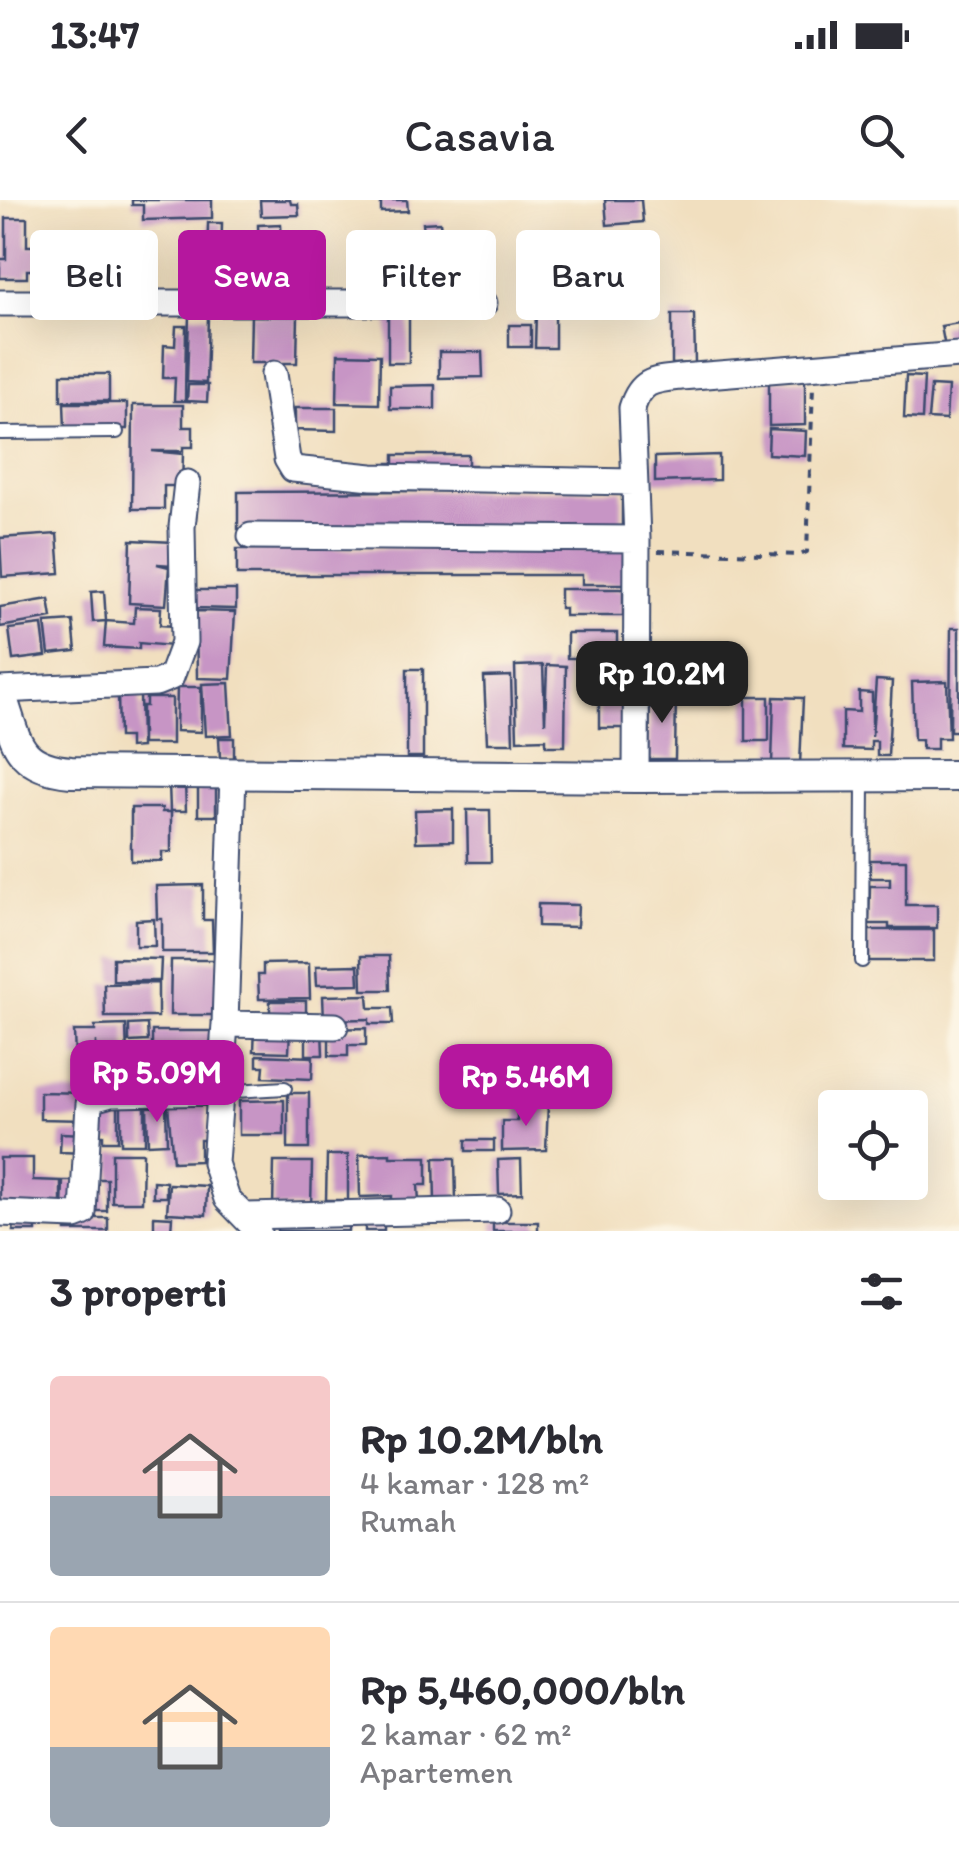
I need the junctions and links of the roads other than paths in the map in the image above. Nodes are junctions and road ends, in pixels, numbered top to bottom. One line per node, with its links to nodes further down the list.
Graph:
1 (0, 303): 2 (street)
2 (346, 303)
3 (959, 355): 7 (street)
4 (274, 374): 7 (street)
5 (116, 432): 6 (lane)
6 (0, 433)
7 (633, 482): 10 (street)
8 (187, 483): 11 (street)
9 (252, 536): 10 (street)
10 (638, 544): 15 (street)
11 (0, 692): 12 (street)
12 (232, 774): 15 (street); 17 (street)
13 (863, 776): 14 (street); 15 (street); 16 (lane)
14 (959, 776)
15 (636, 777)
16 (862, 961)
17 (225, 1024): 18 (street); 20 (street)
18 (335, 1026)
19 (286, 1088): 20 (lane)
20 (220, 1092): 22 (street); 23 (street)
21 (498, 1210): 23 (street)
22 (0, 1212)
23 (252, 1224)

